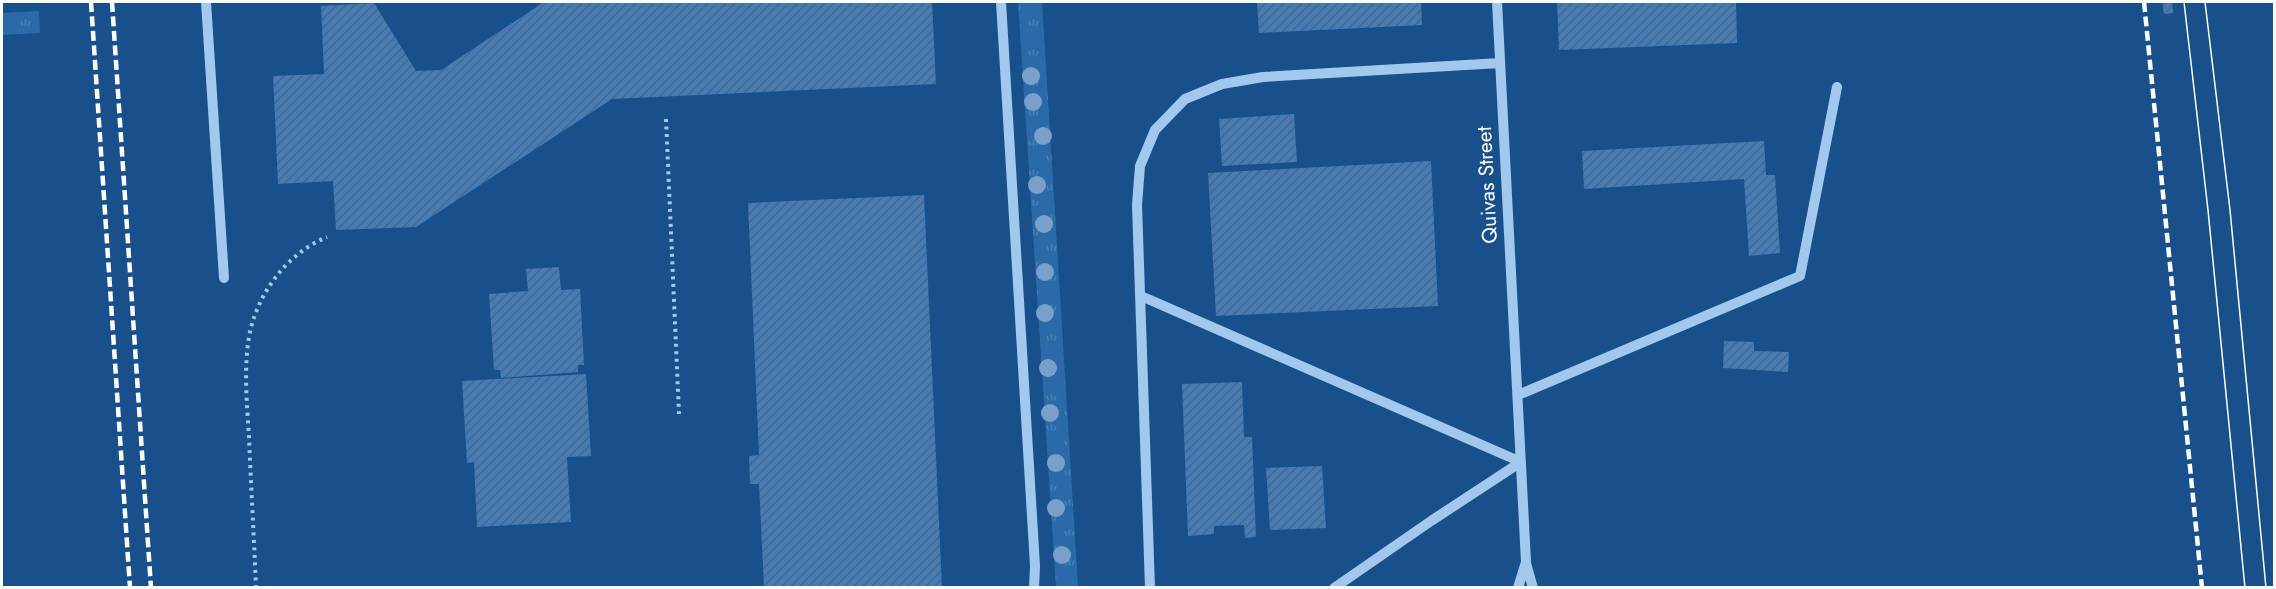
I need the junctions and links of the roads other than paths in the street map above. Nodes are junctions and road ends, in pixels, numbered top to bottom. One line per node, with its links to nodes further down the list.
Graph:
1 (206, 2): 6 (street)
2 (1001, 2): 11 (street)
3 (1497, 2): 4 (street, Quivas Street)
4 (1500, 63): 7 (street); 8 (street, Quivas Street)
5 (1837, 87): 8 (street)
6 (224, 279)
7 (1141, 296): 9 (street); 12 (street)
8 (1518, 395): 9 (street, Quivas Street)
9 (1521, 462): 10 (street, Quivas Street); 13 (street)
10 (1526, 562): 14 (street); 15 (street)
11 (1034, 588)
12 (1150, 588)
13 (1335, 588)
14 (1518, 588)
15 (1533, 588)

